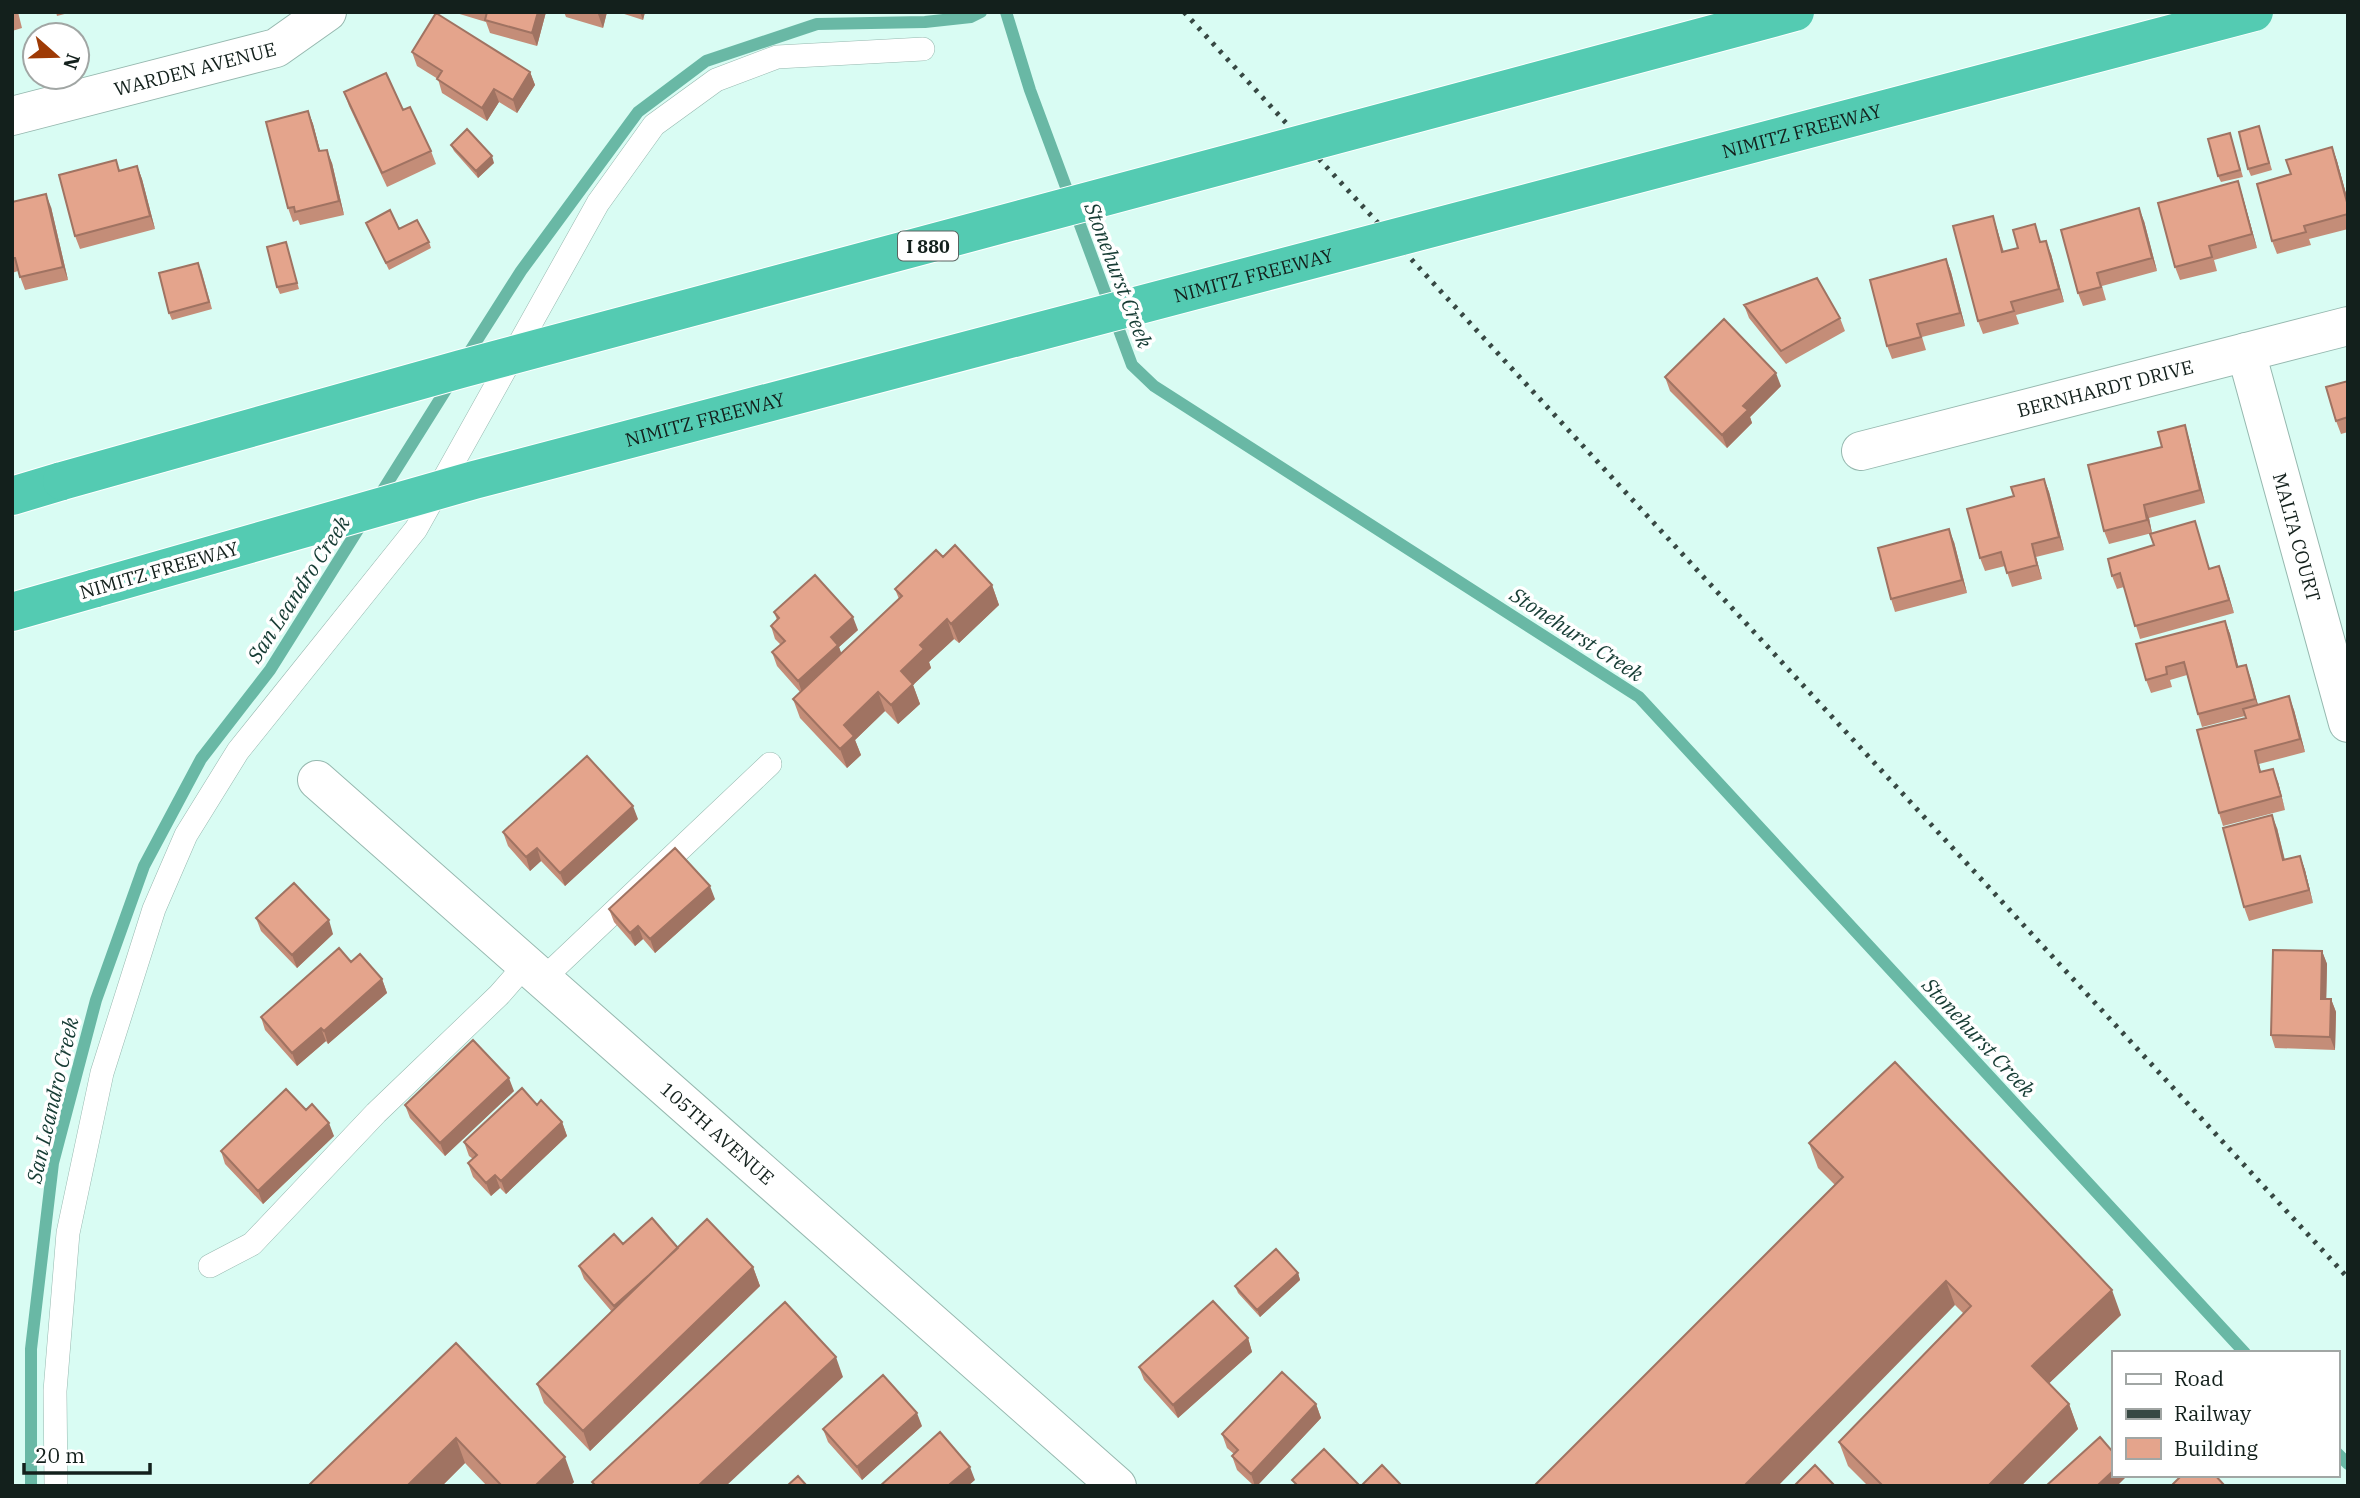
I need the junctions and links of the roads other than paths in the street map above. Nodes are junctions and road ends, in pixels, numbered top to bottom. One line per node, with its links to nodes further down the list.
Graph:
1 (327, 12): 5 (street, WARDEN AVENUE)
2 (1795, 12): 9 (highway, I 880, bridge)
3 (2254, 12): 10 (highway, NIMITZ FREEWAY, bridge)
4 (923, 49): 16 (lane)
5 (12, 116)
6 (2348, 326): 7 (street, BERNHARDT DRIVE)
7 (2246, 352): 8 (street, BERNHARDT DRIVE); 11 (street, MALTA COURT)
8 (1861, 451)
9 (12, 496)
10 (12, 612)
11 (2348, 723)
12 (770, 764): 14 (lane)
13 (317, 780): 14 (street, 105TH AVENUE)
14 (536, 971): 15 (lane); 17 (street, 105TH AVENUE)
15 (210, 1266)
16 (56, 1486)
17 (1117, 1486)

